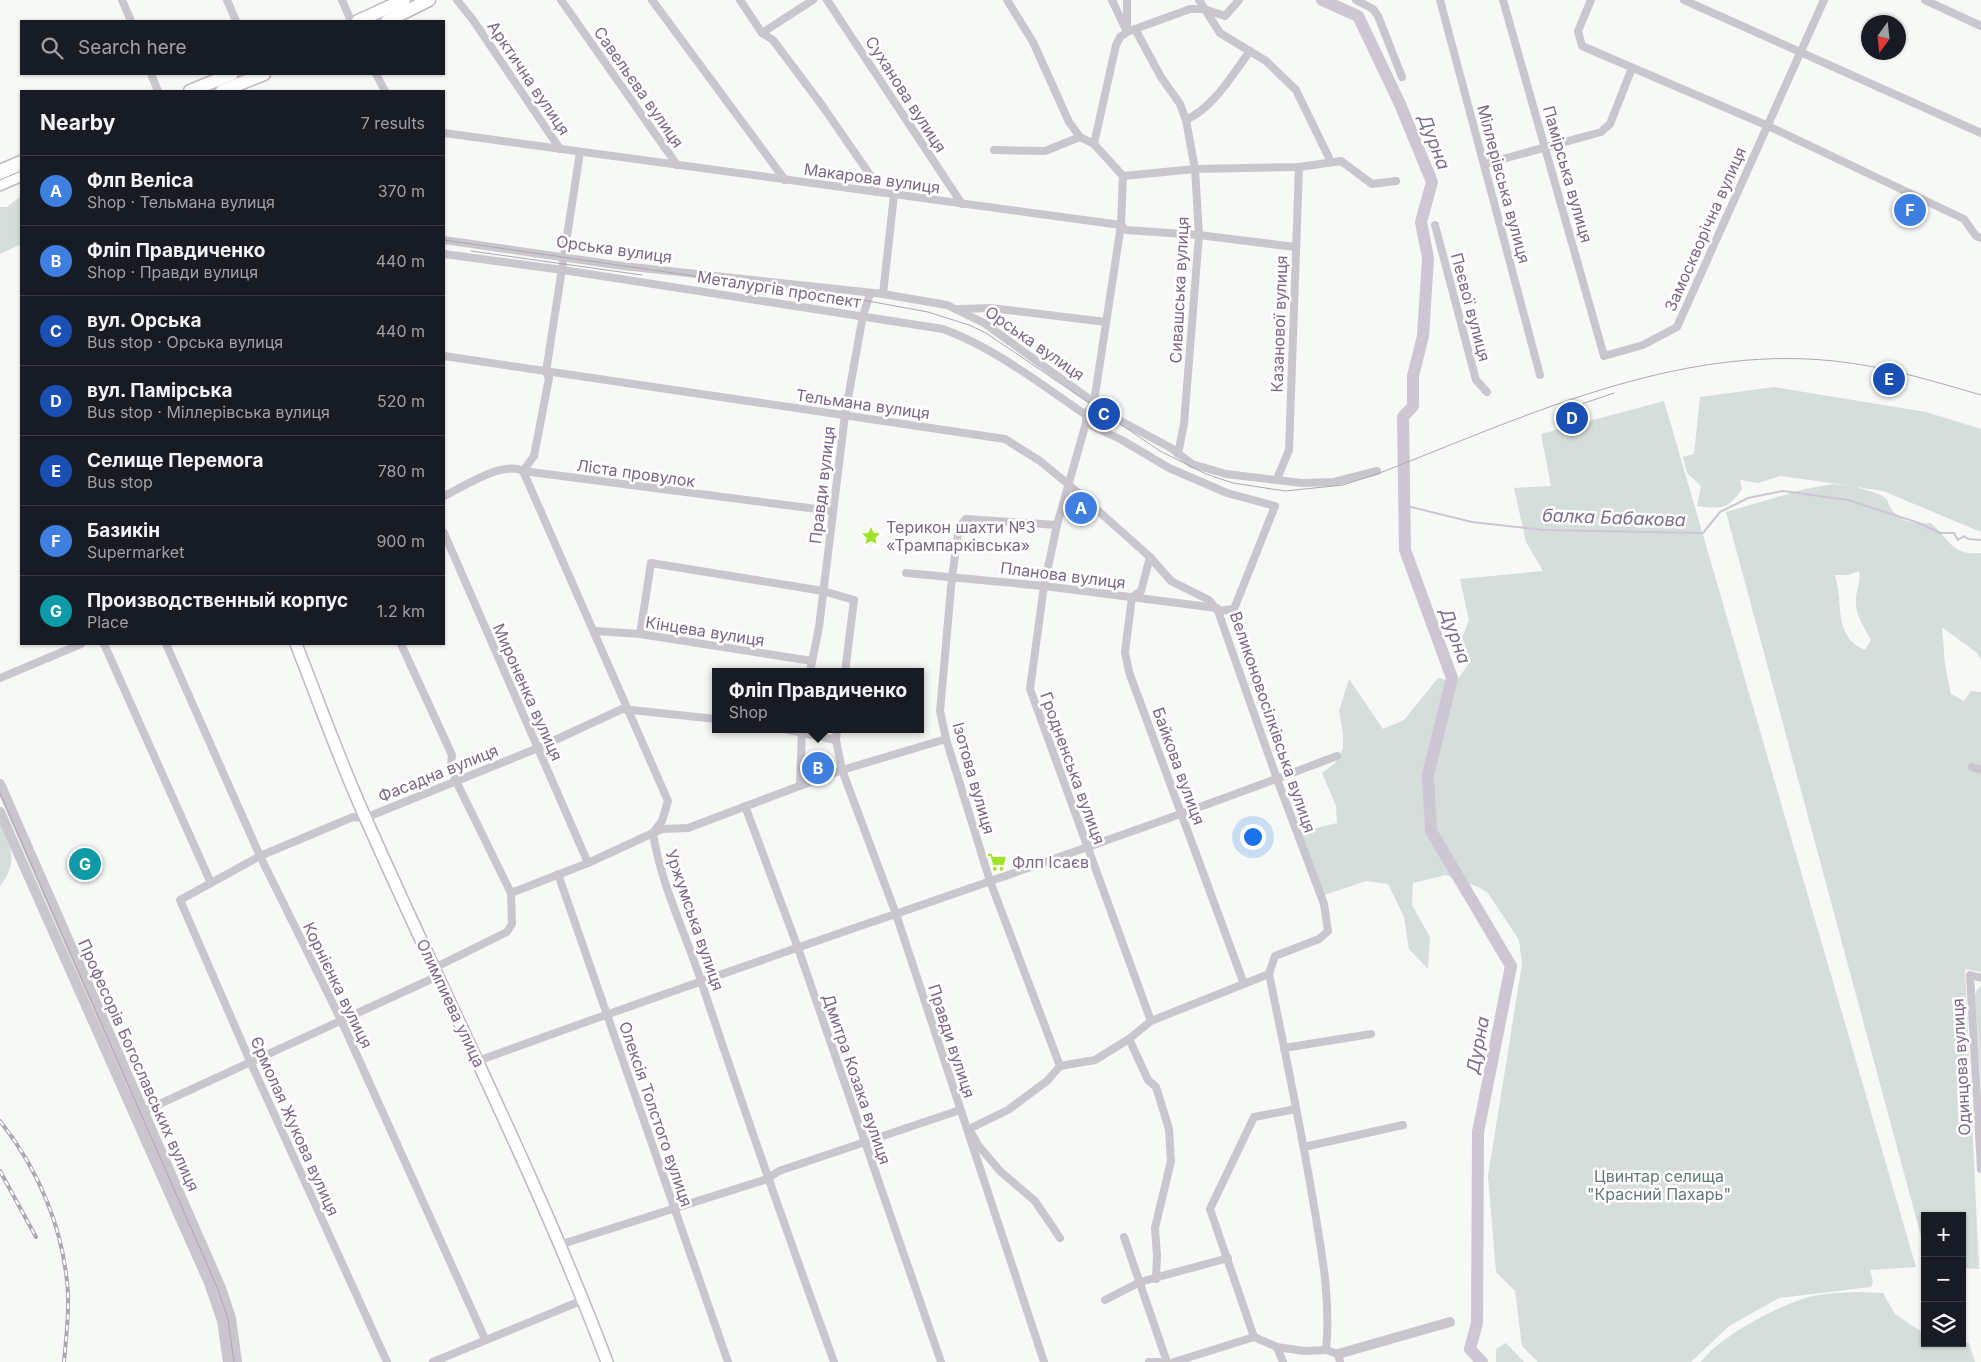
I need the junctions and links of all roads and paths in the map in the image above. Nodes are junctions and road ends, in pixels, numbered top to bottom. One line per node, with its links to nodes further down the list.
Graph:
1 (122, 0): 25 (street)
2 (227, 0): 26 (street)
3 (342, 0): 27 (street)
4 (404, 0): 28 (main road)
5 (429, 0): 29 (main road)
6 (457, 0): 53 (street, Арктична вулиця)
7 (561, 0): 59 (street, Савельєва вулиця)
8 (652, 0): 65 (street)
9 (740, 0): 33 (street)
10 (812, 0): 33 (street)
11 (827, 0): 70 (street, Суханова вулиця)
12 (1007, 0): 50 (street)
13 (1112, 0): 32 (street)
14 (1127, 0): 32 (street)
15 (1199, 0): 24 (street)
16 (1239, 0): 24 (street)
17 (1356, 0): 41 (street)
18 (1440, 0): 58 (street, Міллерівська вулиця)
19 (1504, 0): 52 (street, Памірська вулиця)
20 (1591, 0): 36 (street)
21 (1684, 0): 34 (street)
22 (1824, 0): 34 (street, Замоскворічна вулиця)
23 (1925, 0): 30 (street)
24 (1204, 9): 31 (street); 35 (street)
25 (131, 20)
26 (236, 20)
27 (351, 20)
28 (360, 20)
29 (389, 20)
30 (1981, 26)
31 (1135, 29): 32 (street); 46 (street, Сивашська вулиця)
32 (1127, 32): 51 (street)
33 (762, 33): 68 (street)
34 (1800, 50): 47 (street, Замоскворічна вулиця); 49 (street)
35 (1250, 51): 46 (street); 57 (street)
36 (1632, 68): 47 (street); 52 (street)
37 (151, 75): 42 (street)
38 (230, 75): 43 (main road)
39 (262, 75): 44 (main road)
40 (377, 75): 45 (street)
41 (1402, 77)
42 (158, 90)
43 (192, 90)
44 (224, 90)
45 (384, 90)
46 (1186, 120): 61 (street, Сивашська вулиця)
47 (1766, 126): 74 (street); 86 (street, Замоскворічна вулиця)
48 (445, 133): 53 (street, Макарова вулиця)
49 (1981, 133)
50 (1080, 137): 51 (street); 54 (street)
51 (1094, 144): 64 (street)
52 (1546, 147): 58 (street); 86 (street, Памірська вулиця)
53 (560, 148): 55 (street, Макарова вулиця)
54 (994, 150)
55 (580, 152): 59 (street, Макарова вулиця); 78 (street)
56 (20, 162): 62 (main road)
57 (1331, 162): 60 (street); 66 (street)
58 (1485, 164): 88 (street, Міллерівська вулиця)
59 (677, 165): 65 (street, Макарова вулиця)
60 (1299, 167): 61 (street); 76 (street, Казанової вулиця)
61 (1195, 169): 64 (street); 73 (street, Сивашська вулиця)
62 (0, 171)
63 (20, 174): 67 (main road)
64 (1123, 176): 71 (street, Орська вулиця)
65 (785, 180): 68 (street, Макарова вулиця)
66 (1396, 181)
67 (0, 184)
68 (876, 192): 69 (street, Макарова вулиця)
69 (894, 195): 70 (street, Макарова вулиця); 81 (street)
70 (962, 204): 71 (street, Макарова вулиця)
71 (1120, 225): 73 (street, Макарова вулиця); 84 (street, Орська вулиця)
72 (1435, 225): 89 (street, Пеєвої вулиця)
73 (1199, 235): 76 (street, Макарова вулиця); 93 (street, Сивашська вулиця)
74 (1981, 238)
75 (445, 240): 78 (street, Орська вулиця)
76 (1295, 247): 96 (street, Казанової вулиця)
77 (445, 254): 79 (street, Металургів проспект)
78 (566, 256): 79 (street); 80 (street, Орська вулиця)
79 (563, 270): 83 (street, Металургів проспект); 87 (street)
80 (870, 294): 81 (street, Орська вулиця); 83 (street, Правди вулиця)
81 (883, 294): 82 (street, Орська вулиця)
82 (959, 309): 84 (street, Орська вулиця); 90 (street, Орська вулиця)
83 (863, 315): 91 (street, Правди вулиця); 92 (street, Металургів проспект)
84 (1106, 322): 90 (street, Орська вулиця)
85 (445, 356): 87 (street, Тельмана вулиця)
86 (1604, 356)
87 (546, 372): 91 (street, Тельмана вулиця); 94 (street)
88 (1540, 375)
89 (1487, 392)
90 (1094, 402): 92 (street, Гродненська вулиця); 93 (street, Орська вулиця)
91 (844, 415): 97 (street, Тельмана вулиця); 100 (street, Правди вулиця)
92 (1086, 419): 97 (street, Гродненська вулиця); 99 (street, Металургів проспект)
93 (1178, 454): 96 (street, Орська вулиця)
94 (523, 471): 98 (street, Ліста провулок); 100 (street, Ліста провулок); 110 (street, Уржумська вулиця)
95 (1376, 471): 96 (street, Орська вулиця)
96 (1278, 479)
97 (1068, 484): 101 (street, Гродненська вулиця); 103 (street, Тельмана вулиця)
98 (445, 496)
99 (1275, 506): 109 (street, Великоновосілківська вулиця)
100 (832, 511): 107 (street, Правди вулиця)
101 (1057, 525): 105 (street, Ізотова вулиця); 106 (street, Гродненська вулиця)
102 (445, 535): 128 (street, Мироненка вулиця)
103 (1150, 557): 108 (street, Байкова вулиця); 109 (street, Тельмана вулиця)
104 (906, 573): 105 (street, Планова вулиця)
105 (952, 577): 106 (street, Планова вулиця); 126 (street, Ізотова вулиця)
106 (1044, 586): 108 (street, Планова вулиця); 142 (street, Гродненська вулиця)
107 (823, 592): 111 (street); 117 (street, Правди вулиця); 119 (street)
108 (1132, 597): 109 (street, Планова вулиця); 139 (street, Байкова вулиця)
109 (1217, 609): 133 (street, Великоновосілківська вулиця)
110 (595, 631): 111 (street, Кінцева вулиця); 121 (street, Уржумська вулиця)
111 (640, 634): 117 (street, Кінцева вулиця)
112 (79, 645): 120 (street)
113 (104, 645): 147 (street)
114 (166, 645): 143 (street, Корнієнка вулиця)
115 (296, 645): 140 (main road, Олимпиева улица)
116 (401, 645): 134 (street)
117 (812, 661): 118 (street, Правди вулиця)
118 (811, 668)
119 (846, 668)
120 (0, 678)
121 (628, 708): 122 (street, Фасадна вулиця); 128 (street, Фасадна вулиця); 141 (street, Уржумська вулиця)
122 (712, 718)
123 (802, 733): 136 (street)
124 (810, 733): 127 (street)
125 (837, 733): 127 (street, Правди вулиця)
126 (946, 739): 131 (street); 146 (street, Ізотова вулиця)
127 (836, 740): 131 (street, Правди вулиця)
128 (538, 748): 134 (street, Фасадна вулиця); 144 (street, Мироненка вулиця)
129 (1337, 756): 133 (street)
130 (1972, 767): 132 (street)
131 (842, 770): 136 (street); 150 (street, Правди вулиця)
132 (1981, 770)
133 (1277, 779): 139 (street); 153 (street, Великоновосілківська вулиця)
134 (456, 781): 140 (street, Фасадна вулиця); 148 (street)
135 (0, 784): 168 (street, Професорів Богославських вулиця)
136 (800, 785): 137 (street)
137 (745, 806): 141 (street); 151 (street, Дмитра Козака вулиця)
138 (0, 812): 168 (street, Професорів Богославських вулиця)
139 (1181, 813): 142 (street); 156 (street, Байкова вулиця)
140 (365, 818): 143 (street, Фасадна вулиця); 152 (main road, Олимпиева улица)
141 (653, 833): 144 (street); 155 (street, Уржумська вулиця)
142 (1087, 846): 146 (street); 159 (street, Гродненська вулиця)
143 (260, 856): 147 (street, Фасадна вулиця); 158 (street, Корнієнка вулиця)
144 (588, 863): 145 (street)
145 (558, 874): 148 (street); 157 (street, Олексія Толстого вулиця)
146 (990, 881): 150 (street); 165 (street, Ізотова вулиця)
147 (211, 884): 149 (street, Фасадна вулиця)
148 (511, 893): 152 (street)
149 (180, 900): 163 (street, Єрмолая Жукова вулиця)
150 (896, 914): 151 (street); 167 (street, Правди вулиця)
151 (798, 948): 155 (street); 171 (street, Дмитра Козака вулиця)
152 (436, 972): 158 (street); 164 (main road, Олимпиева улица)
153 (1269, 974): 156 (street); 162 (street)
154 (1981, 978): 173 (street, Одинцова вулиця)
155 (701, 980): 157 (street); 174 (street, Уржумська вулиця)
156 (1244, 984): 159 (street)
157 (607, 1014): 164 (street); 175 (street, Олексія Толстого вулиця)
158 (341, 1020): 163 (street); 186 (street, Корнієнка вулиця)
159 (1151, 1021): 161 (street)
160 (1371, 1034): 162 (street)
161 (1129, 1038): 165 (street); 180 (street)
162 (1284, 1048): 166 (street)
163 (250, 1061): 168 (street); 192 (street, Єрмолая Жукова вулиця)
164 (478, 1061): 178 (main road, Олимпиева улица)
165 (1060, 1066): 170 (street)
166 (1296, 1109): 172 (street); 179 (street)
167 (960, 1110): 170 (street, Правди вулиця); 171 (street)
168 (138, 1114): 190 (street, Професорів Богославських вулиця); 191 (street, Професорів Богославських вулиця)
169 (1403, 1125): 172 (street)
170 (969, 1129): 177 (street); 198 (street, Правди вулиця)
171 (863, 1141): 174 (street); 197 (street, Дмитра Козака вулиця)
172 (1304, 1148): 188 (street)
173 (1981, 1169)
174 (767, 1180): 175 (street); 196 (street, Уржумська вулиця)
175 (674, 1209): 178 (street); 195 (street, Олексія Толстого вулиця)
176 (1124, 1236): 181 (street)
177 (1060, 1238)
178 (559, 1245): 182 (main road, Олимпиева улица)
179 (1228, 1258): 180 (street); 185 (street)
180 (1156, 1279): 181 (street)
181 (1140, 1282): 183 (street); 201 (street)
182 (583, 1300): 186 (street); 194 (main road, Олимпиева улица)
183 (1106, 1300)
184 (1450, 1322): 189 (street)
185 (1254, 1337): 187 (street); 202 (street)
186 (485, 1339): 193 (street)
187 (1278, 1347): 188 (street); 203 (street)
188 (1326, 1350): 189 (street)
189 (1339, 1358)
190 (228, 1362)
191 (237, 1362)
192 (387, 1362)
193 (434, 1362)
194 (607, 1362)
195 (728, 1362)
196 (834, 1362)
197 (941, 1362)
198 (1044, 1362)
199 (1149, 1362): 200 (street)
200 (1160, 1362)
201 (1167, 1362)
202 (1174, 1362)
203 (1283, 1362)

